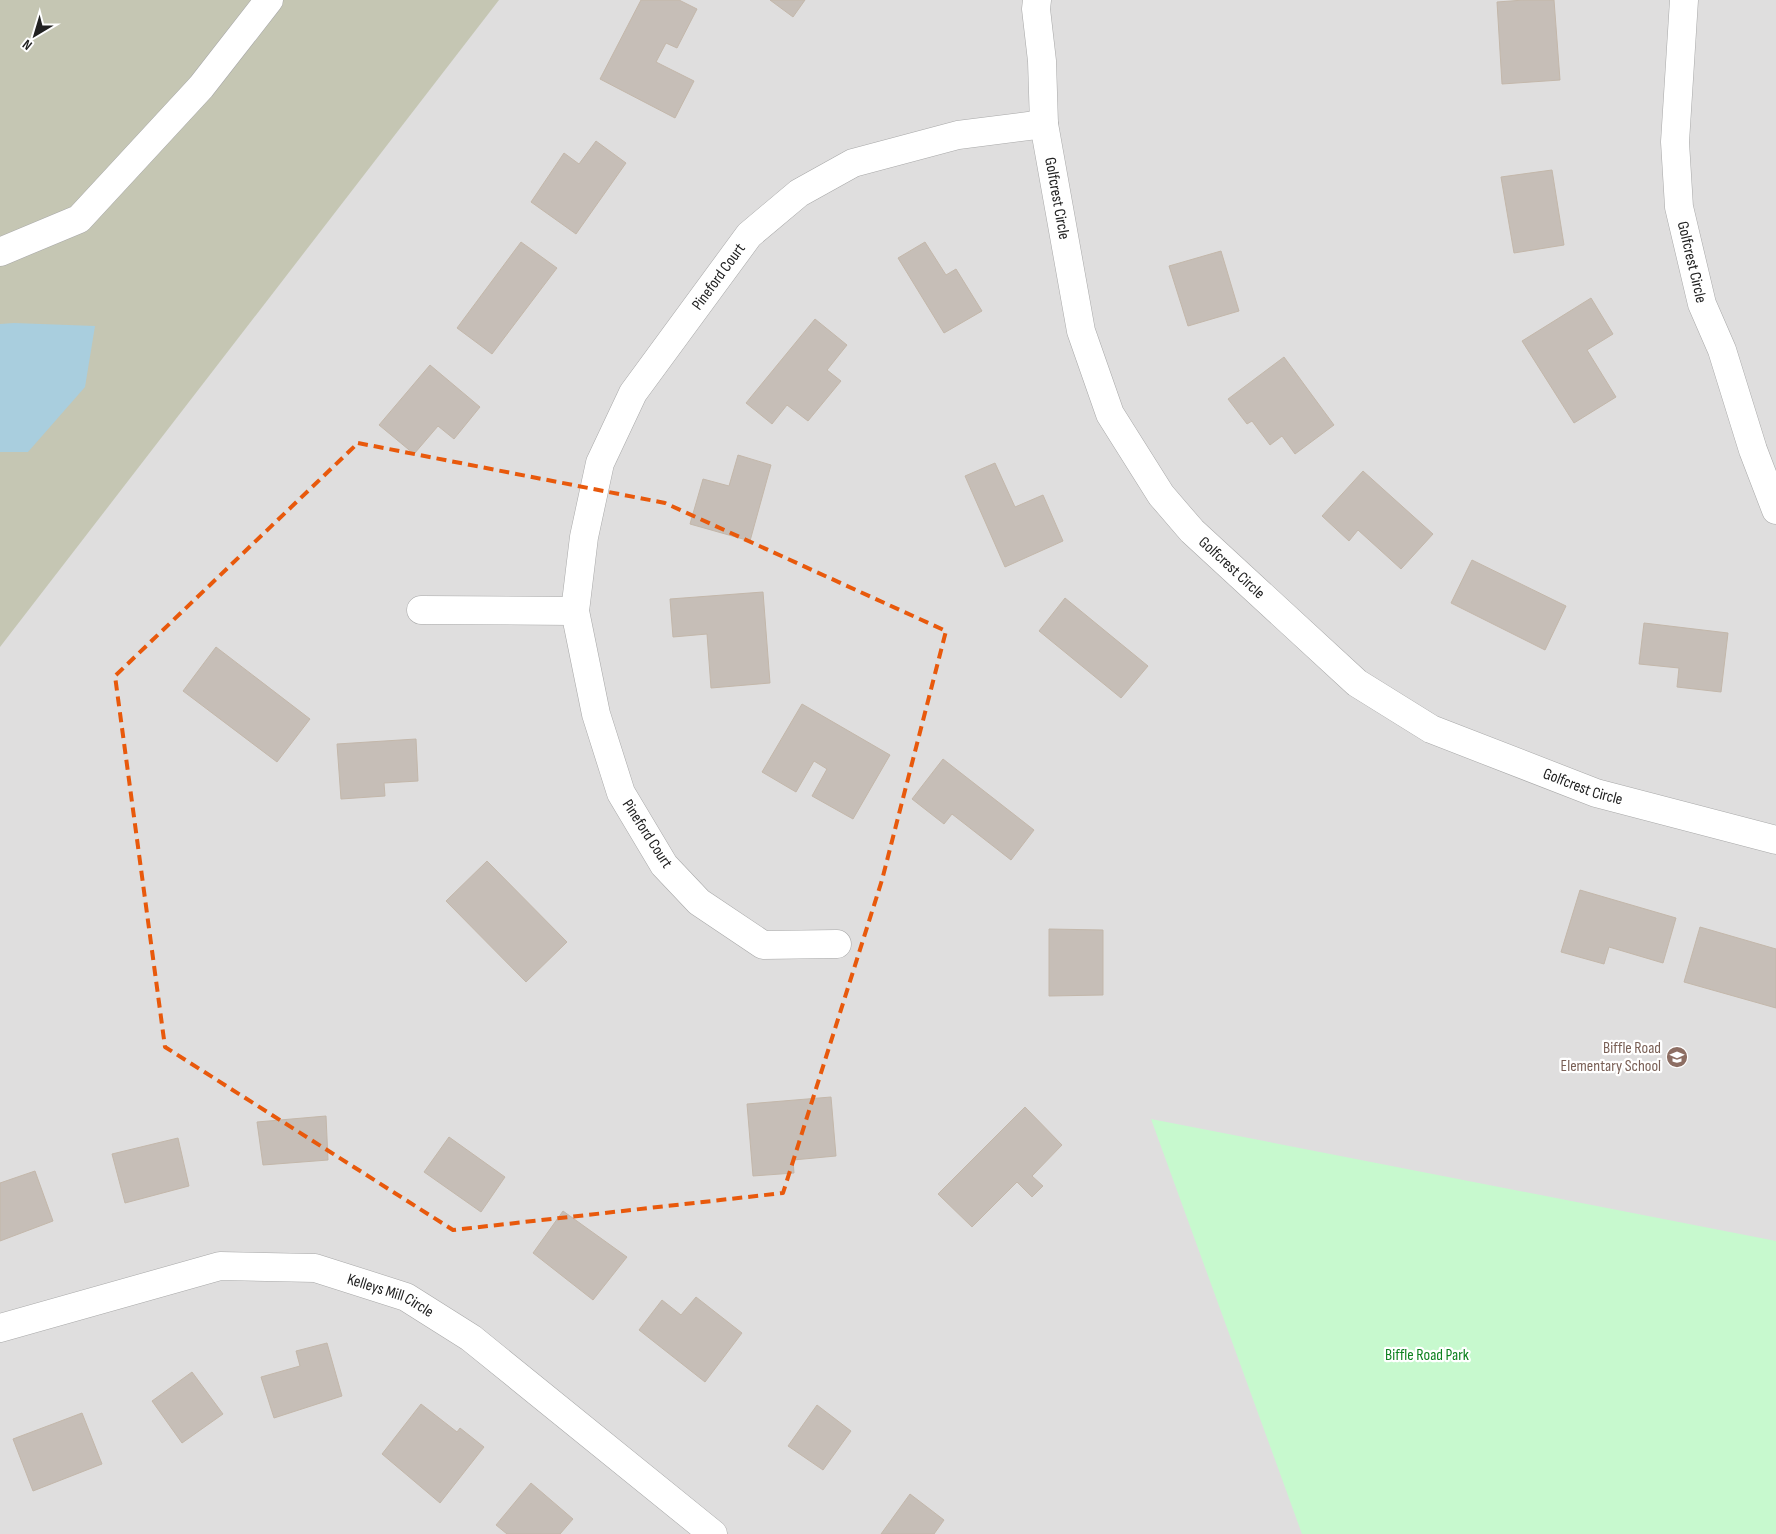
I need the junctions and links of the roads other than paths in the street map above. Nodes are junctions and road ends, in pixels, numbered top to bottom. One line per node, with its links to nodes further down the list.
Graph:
1 (268, 0): 5 (street)
2 (1038, 0): 4 (street, Golfcrest Circle)
3 (1684, 0): 6 (street, Golfcrest Circle)
4 (1044, 124): 8 (street, Pineford Court); 9 (street, Golfcrest Circle)
5 (0, 252)
6 (1776, 510)
7 (421, 610): 8 (street)
8 (575, 611): 10 (street, Pineford Court)
9 (1776, 840)
10 (837, 944)
11 (0, 1328): 12 (street, Kelleys Mill Circle)
12 (713, 1534)

